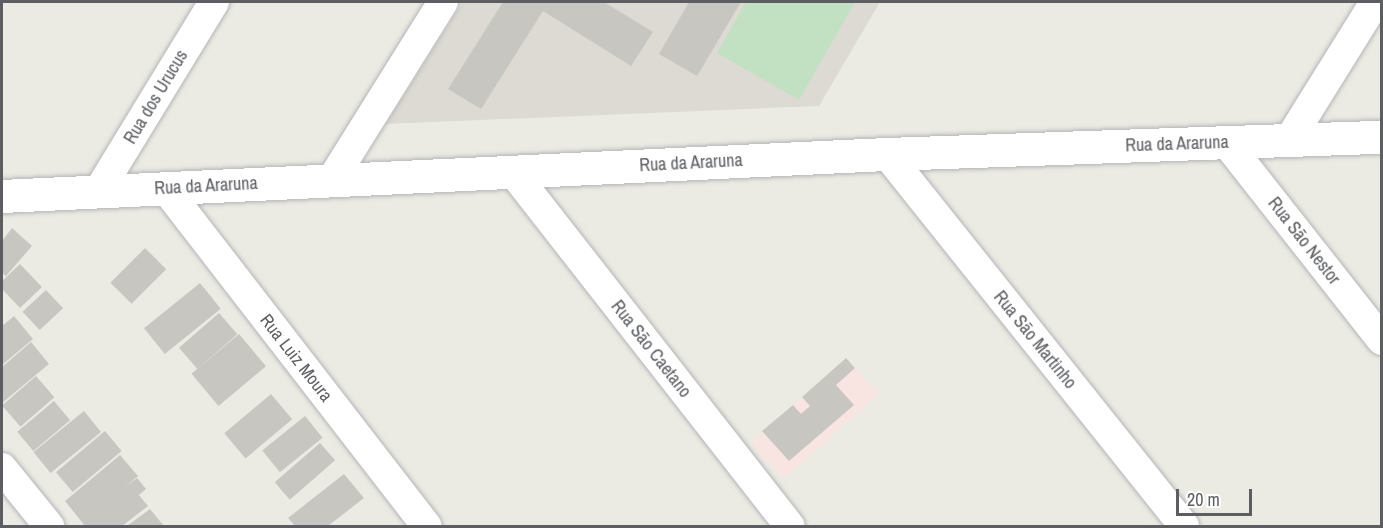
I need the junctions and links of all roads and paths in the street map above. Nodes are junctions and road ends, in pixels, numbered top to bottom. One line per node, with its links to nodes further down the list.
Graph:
1 (214, 2): 11 (street, Rua dos Urucus)
2 (443, 2): 9 (street)
3 (1375, 2): 6 (street)
4 (1382, 137): 6 (street, Rua da Araruna)
5 (1226, 142): 6 (street, Rua da Araruna); 7 (street, Rua da Araruna); 13 (street, Rua São Nestor)
6 (1288, 142)
7 (887, 154): 8 (street, Rua da Araruna); 18 (street, Rua São Martinho)
8 (513, 172): 9 (street, Rua da Araruna); 17 (street, Rua São Caetano)
9 (333, 178): 10 (street, Rua da Araruna)
10 (166, 189): 11 (street, Rua da Araruna); 16 (street, Rua Luiz Moura)
11 (98, 192): 12 (street, Rua da Araruna)
12 (2, 196)
13 (1382, 340)
14 (2, 468): 15 (street)
15 (49, 526)
16 (426, 526)
17 (790, 526)
18 (1184, 526)

